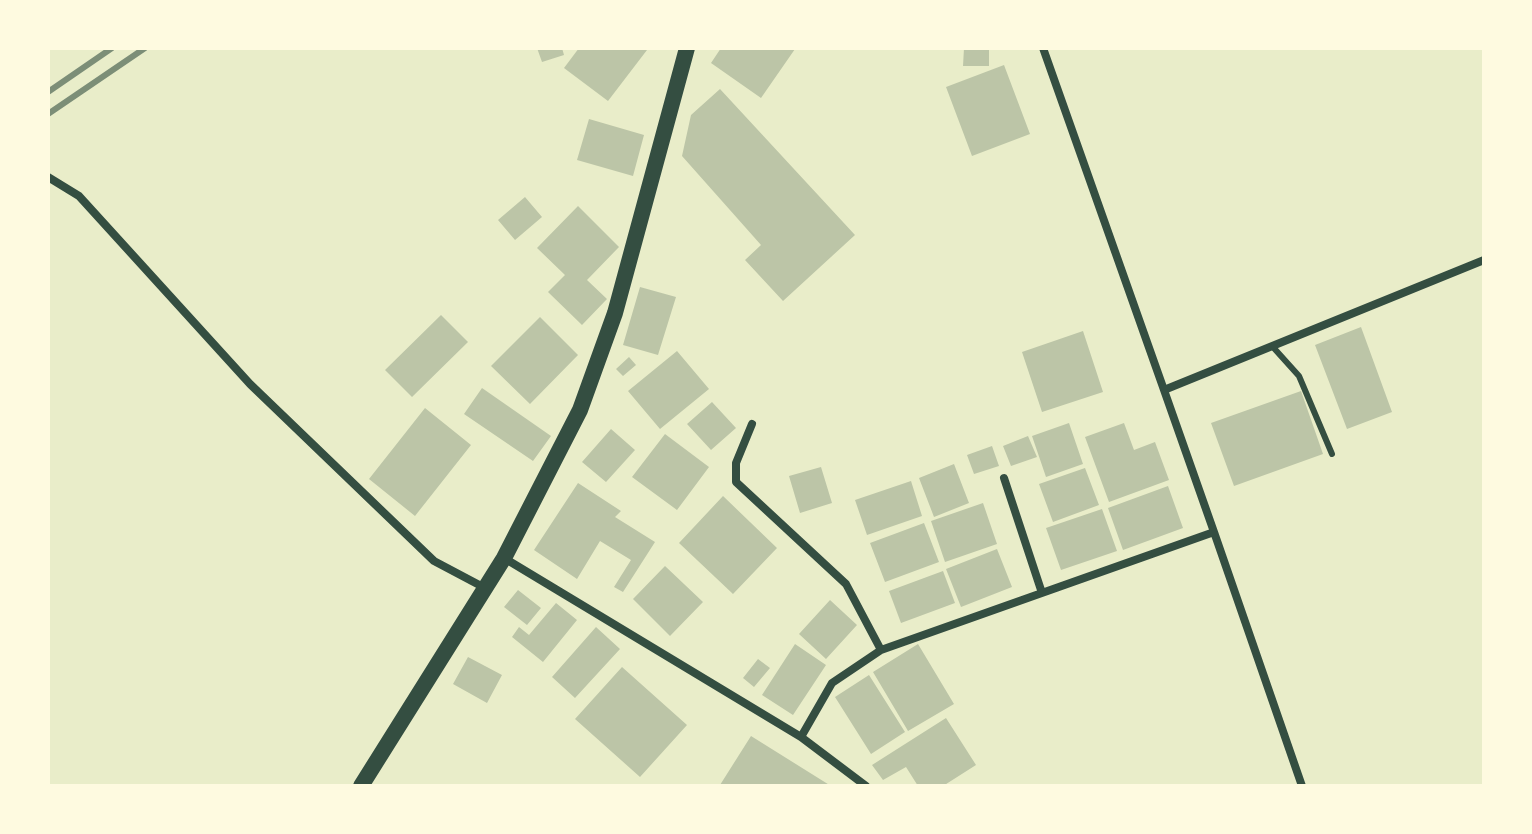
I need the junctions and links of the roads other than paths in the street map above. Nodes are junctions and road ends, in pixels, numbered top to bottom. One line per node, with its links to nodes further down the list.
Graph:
1 (1043, 48): 6 (street)
2 (685, 49): 11 (main road)
3 (48, 177): 12 (street)
4 (1484, 260): 5 (street)
5 (1272, 346): 6 (street); 8 (lane)
6 (1164, 390): 10 (street)
7 (752, 424): 14 (street)
8 (1332, 454)
9 (1004, 478): 13 (street)
10 (1214, 532): 13 (street); 18 (street)
11 (504, 558): 12 (main road); 15 (street)
12 (486, 588): 16 (main road)
13 (1042, 593): 14 (street)
14 (881, 650): 15 (street)
15 (801, 737): 17 (street)
16 (361, 786)
17 (866, 786)
18 (1302, 786)

